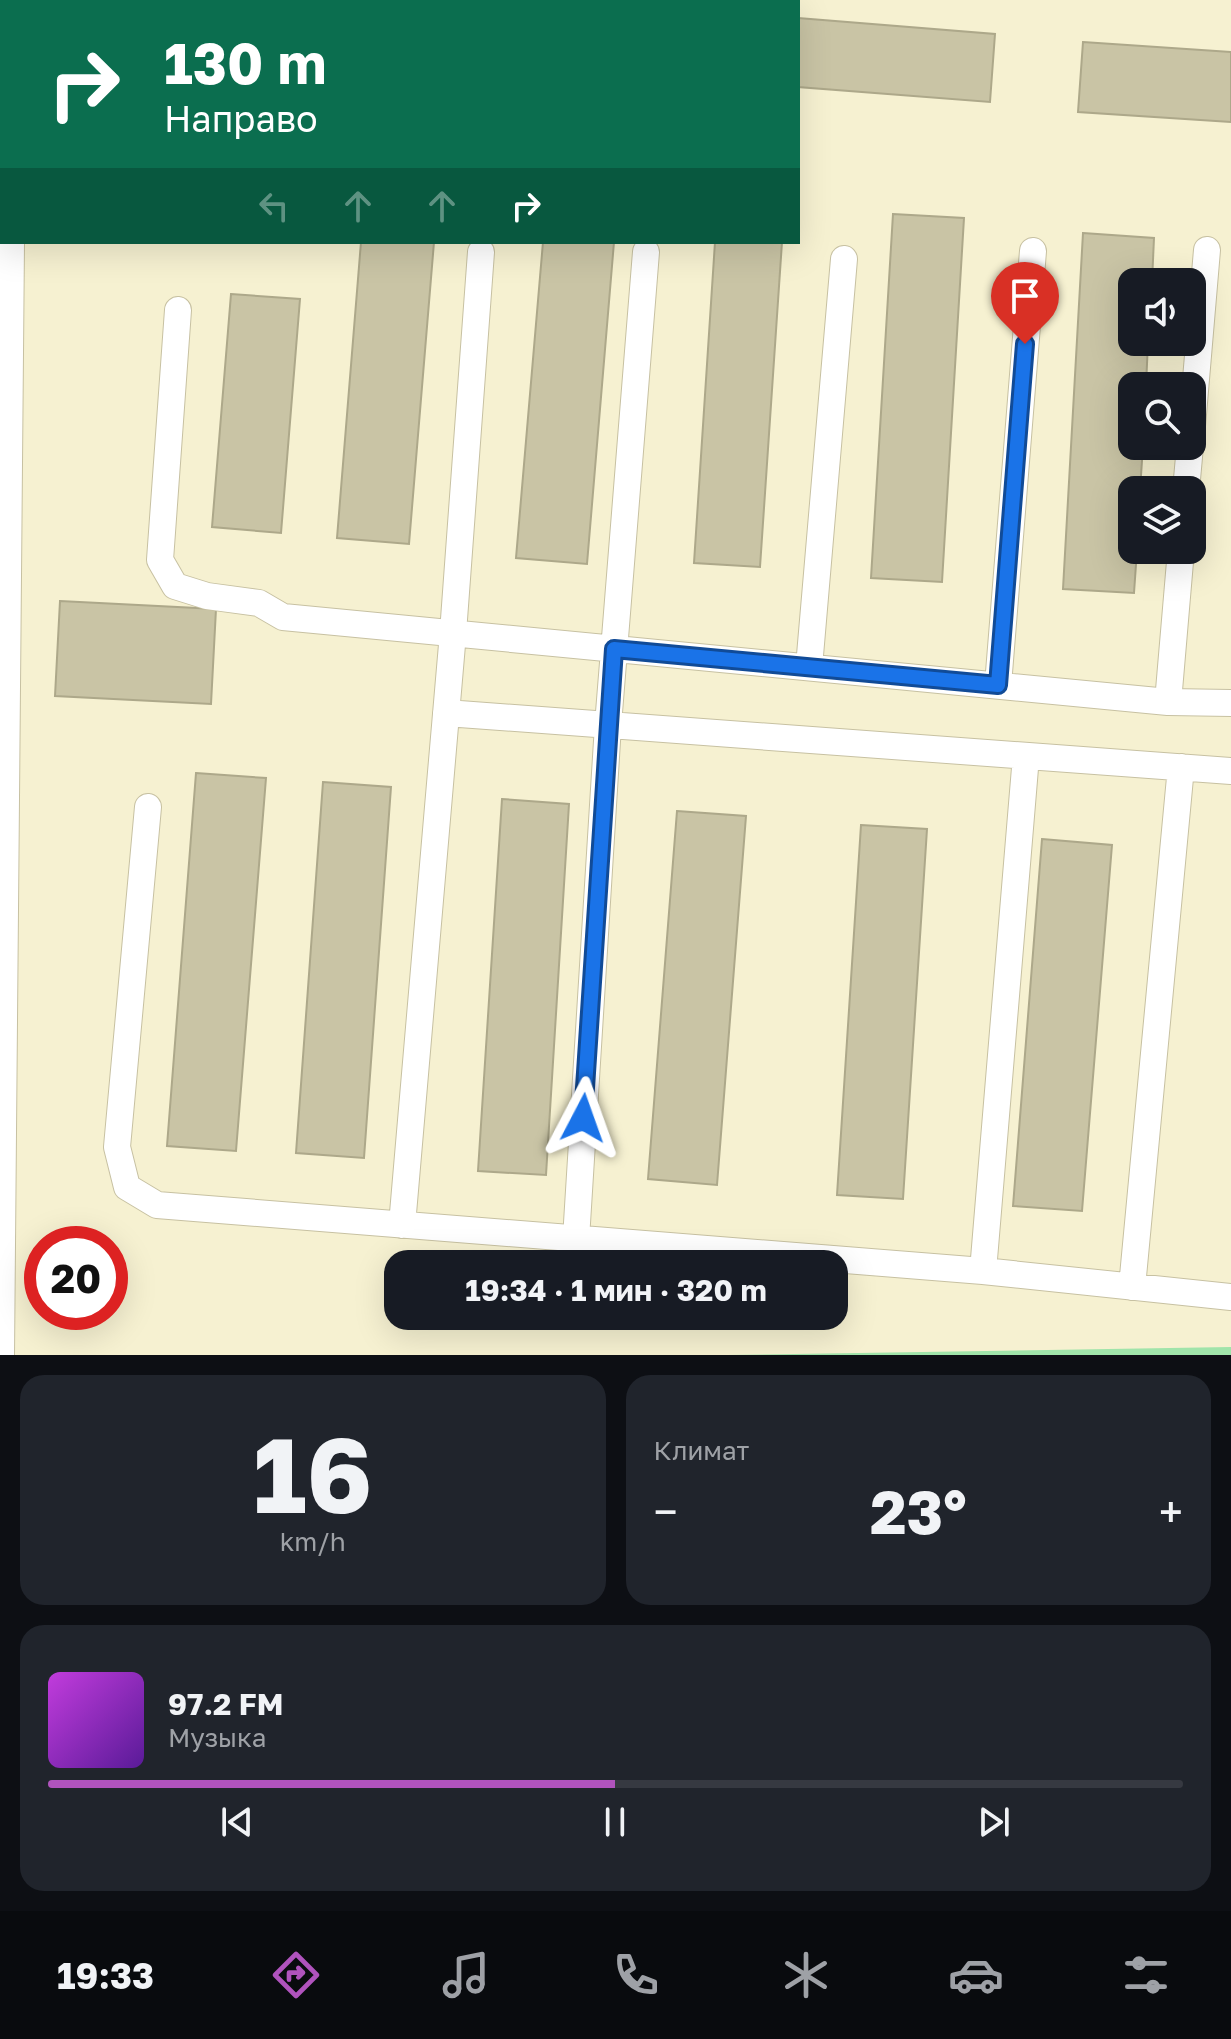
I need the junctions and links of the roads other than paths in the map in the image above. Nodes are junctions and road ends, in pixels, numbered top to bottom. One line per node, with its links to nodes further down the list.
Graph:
1 (11, 244): 9 (street)
2 (1207, 250): 8 (street)
3 (1033, 251): 14 (street)
4 (481, 252): 11 (street)
5 (646, 252): 12 (street)
6 (844, 259): 13 (street)
7 (178, 310): 11 (street)
8 (1197, 372)
9 (4, 507): 23 (street)
10 (1180, 564): 15 (street)
11 (453, 633): 12 (street); 17 (street)
12 (614, 649): 13 (street); 18 (street)
13 (809, 667): 14 (street)
14 (998, 685): 15 (street)
15 (1168, 702): 16 (street)
16 (1231, 703)
17 (446, 713): 18 (street); 24 (street)
18 (608, 725): 19 (street); 25 (street)
19 (1026, 756): 20 (street); 26 (street)
20 (1181, 767): 21 (street); 27 (street)
21 (1231, 771)
22 (148, 807): 24 (street)
23 (2, 1053): 29 (street)
24 (402, 1225): 25 (street)
25 (576, 1239): 26 (street)
26 (983, 1271): 27 (street)
27 (1132, 1287): 28 (street)
28 (1231, 1297)
29 (1, 1355)

